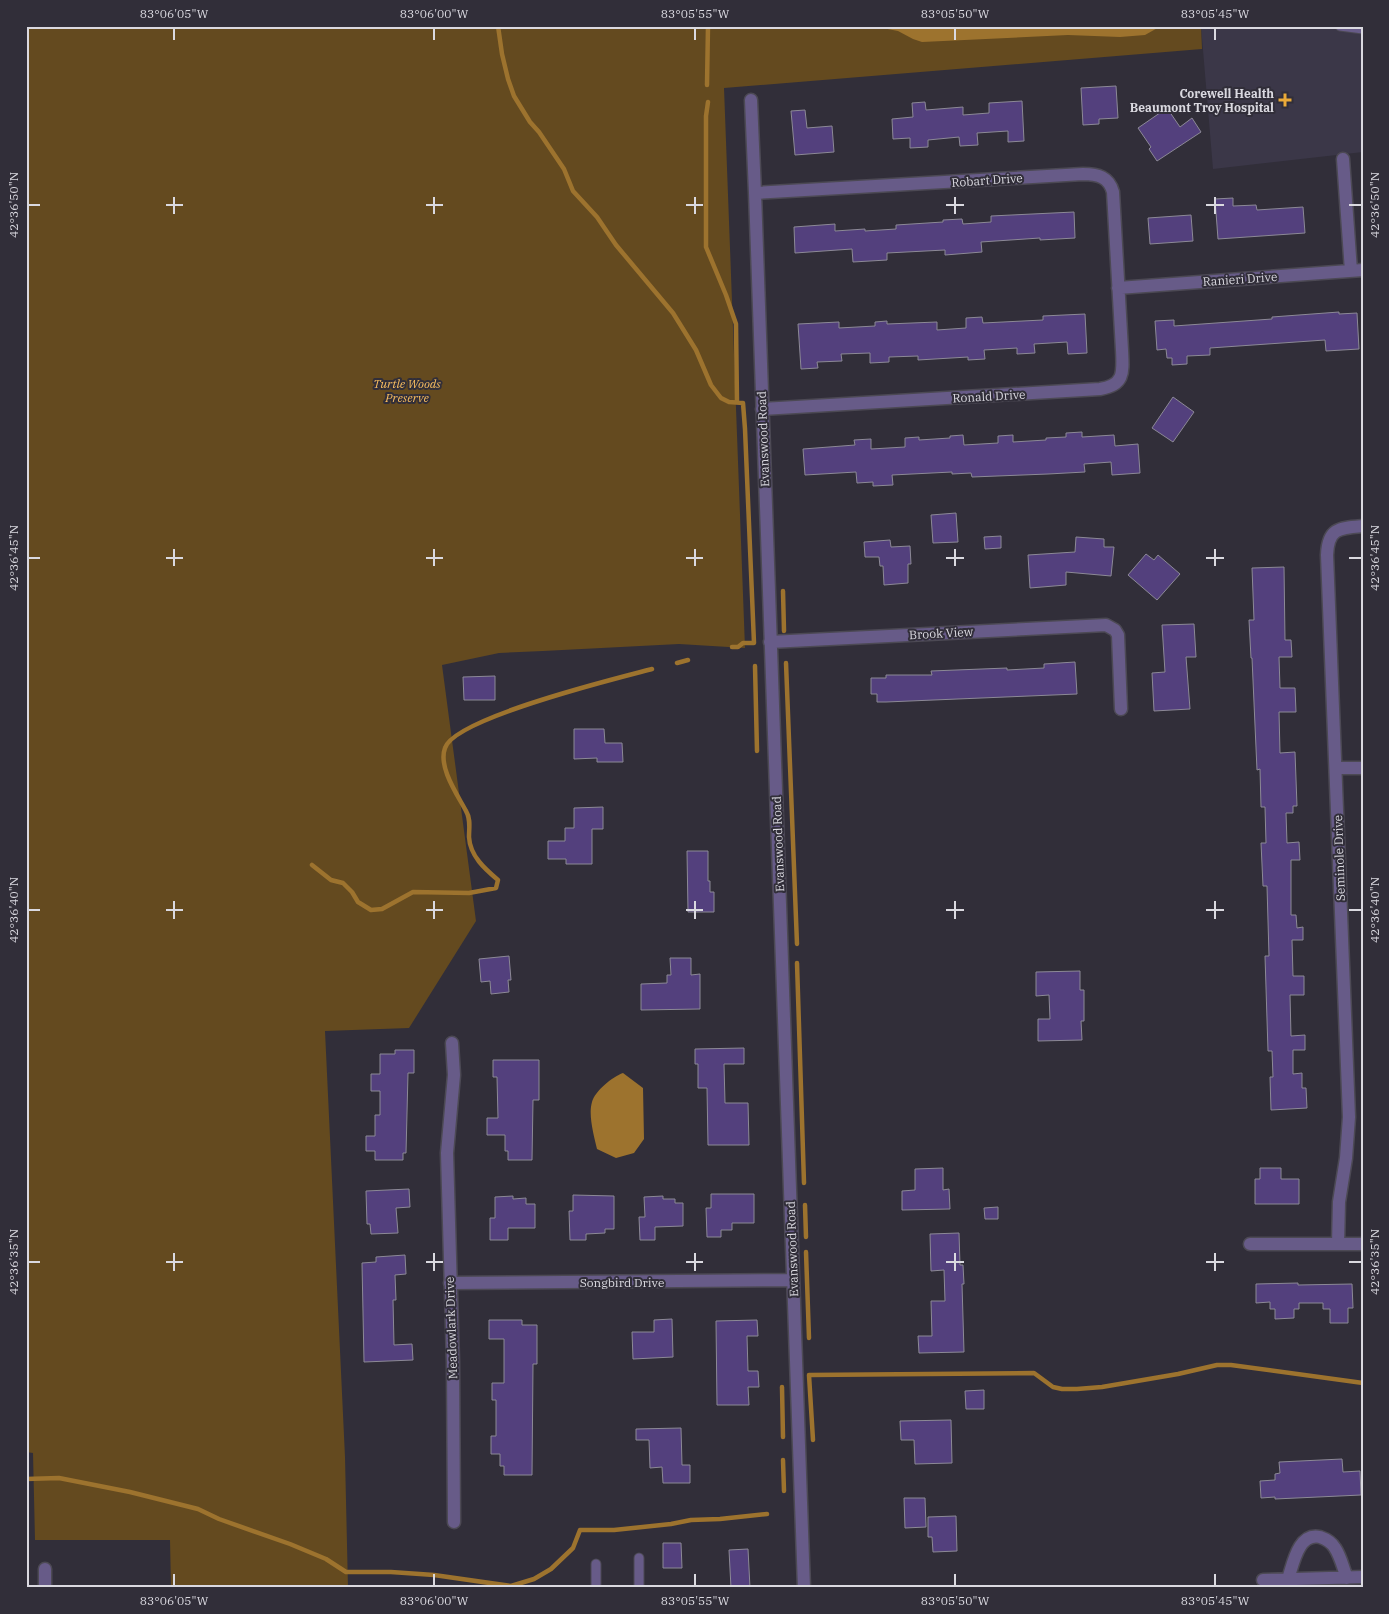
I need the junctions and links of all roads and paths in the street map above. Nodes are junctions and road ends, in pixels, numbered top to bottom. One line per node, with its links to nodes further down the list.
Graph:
1 (1340, 26): 2 (lane)
2 (1363, 29)
3 (751, 100): 5 (street, Evanswood Road)
4 (1343, 159): 6 (street)
5 (755, 193): 7 (street, Robart Drive); 8 (street, Evanswood Road)
6 (1357, 271): 7 (street, Ranieri Drive)
7 (1118, 288): 8 (street, Ronald Drive)
8 (762, 409): 10 (street, Evanswood Road)
9 (1363, 526): 12 (street, Seminole Drive)
10 (770, 642): 11 (street, Brook View); 18 (street, Evanswood Road)
11 (1121, 709)
12 (1336, 768): 13 (street); 16 (street, Seminole Drive)
13 (1363, 768)
14 (452, 1043): 19 (street, Meadowlark Drive)
15 (1250, 1244): 16 (street)
16 (1338, 1244): 17 (street)
17 (1363, 1244)
18 (793, 1280): 19 (street, Songbird Drive); 31 (street, Evanswood Road)
19 (450, 1282): 20 (street, Meadowlark Drive)
20 (454, 1522)
21 (639, 1558): 30 (lane)
22 (596, 1564): 29 (lane)
23 (45, 1569): 28 (street)
24 (1363, 1577): 25 (street)
25 (1347, 1578): 27 (street); 27 (street)
26 (1263, 1580): 27 (street)
27 (1288, 1580)
28 (45, 1588)
29 (596, 1588)
30 (639, 1588)
31 (804, 1588)

